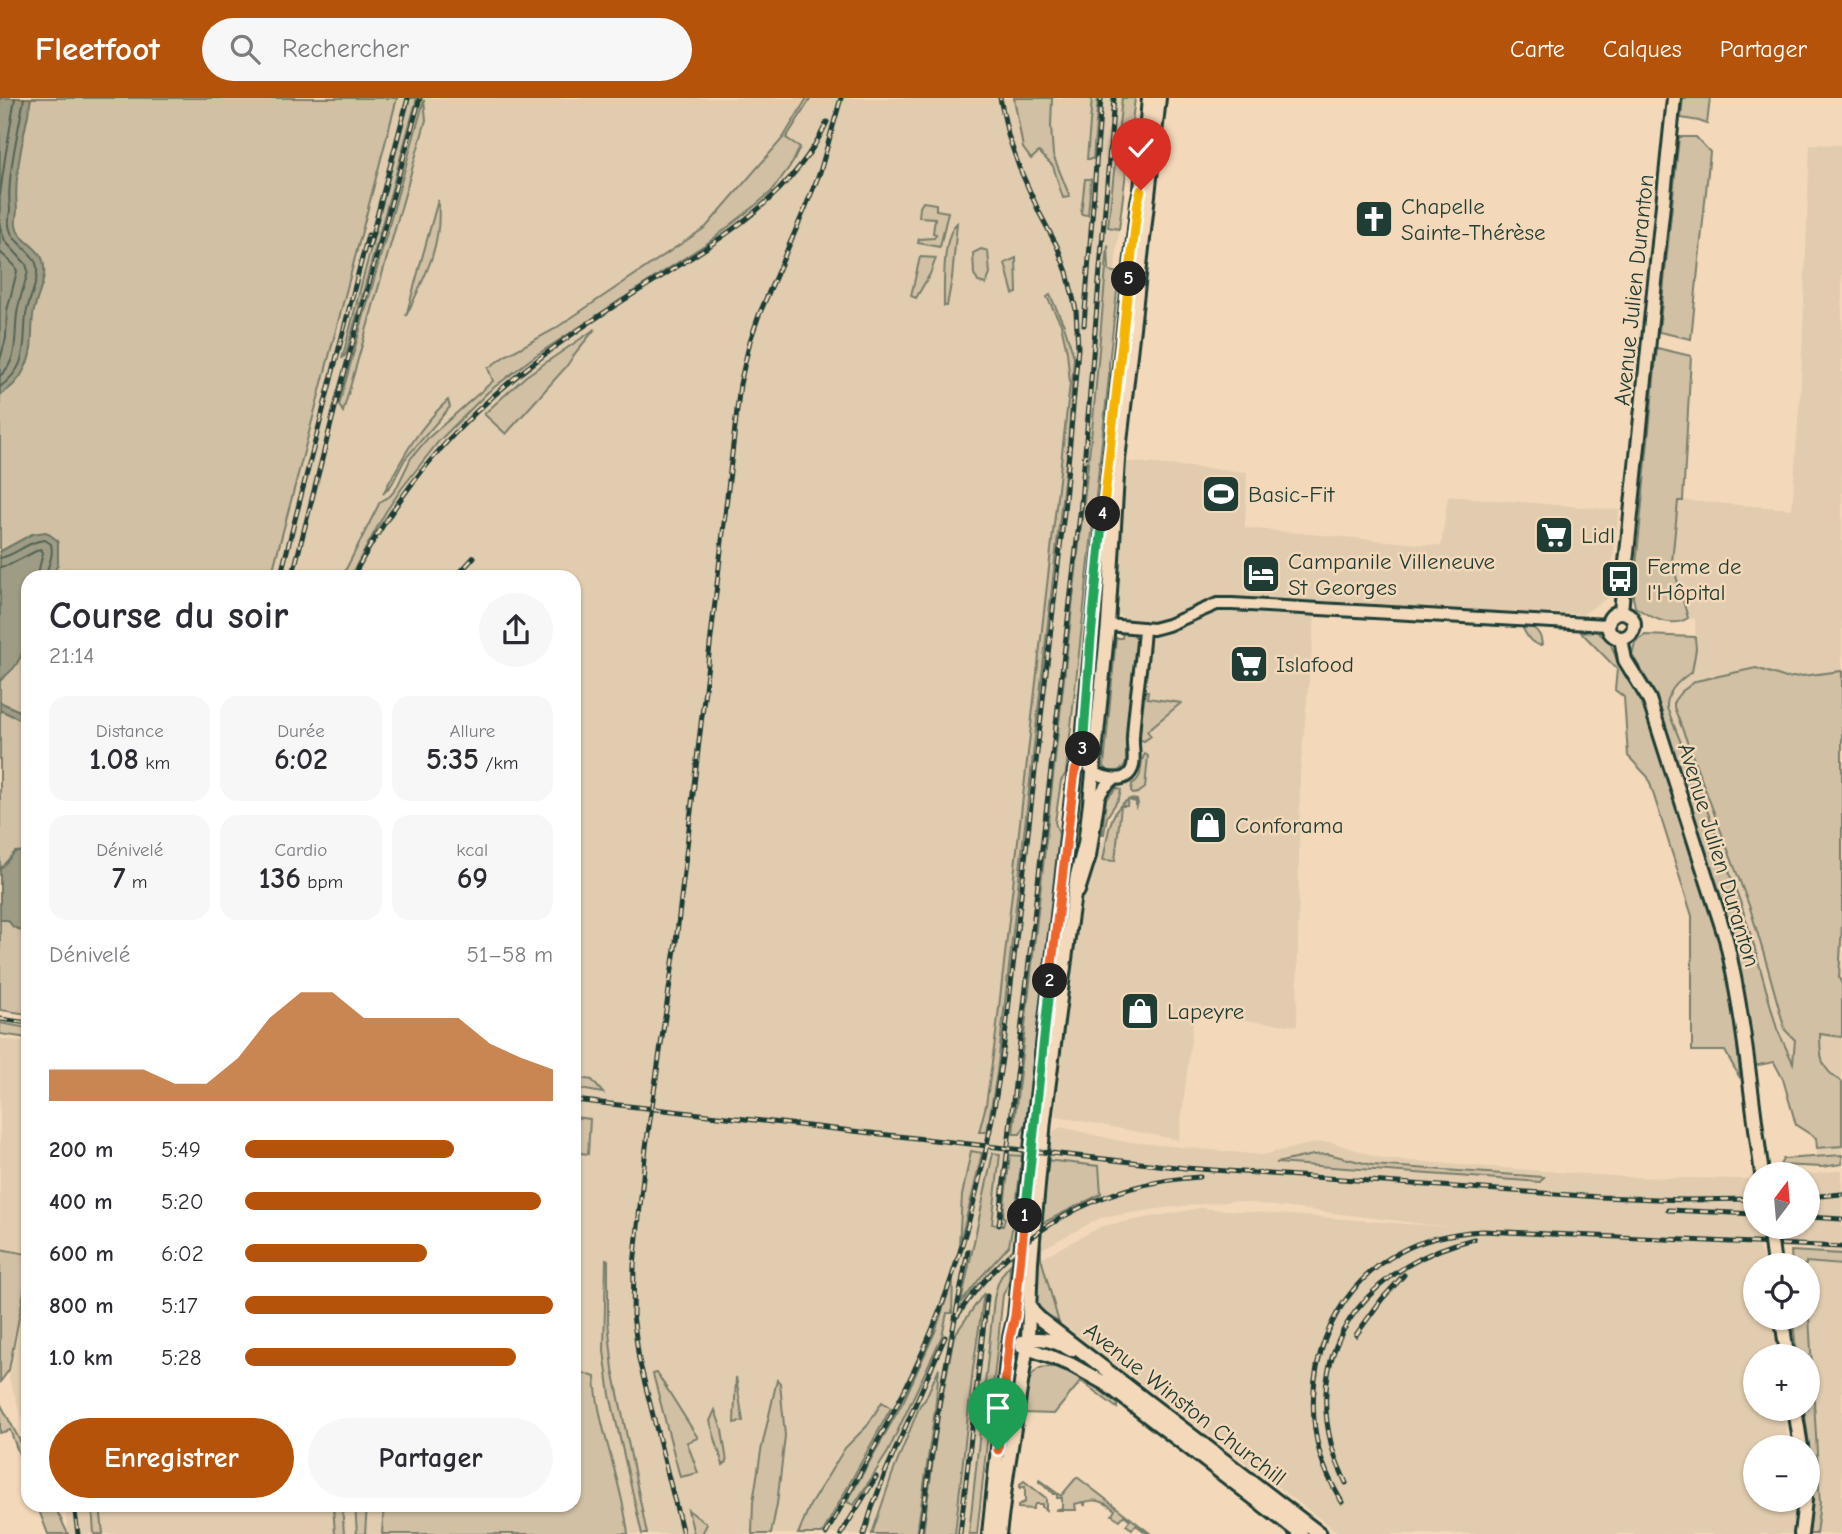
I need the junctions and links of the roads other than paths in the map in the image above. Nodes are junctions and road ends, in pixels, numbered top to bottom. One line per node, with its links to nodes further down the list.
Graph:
1 (1149, 98): 4 (main road)
2 (1159, 98): 5 (main road)
3 (1674, 98): 7 (main road, Avenue Julien Duranton)
4 (1141, 190): 5 (main road); 6 (main road)
5 (1147, 205): 6 (main road)
6 (1117, 429): 8 (main road); 12 (main road)
7 (1621, 611): 9 (main road); 11 (main road)
8 (1108, 625): 10 (street); 13 (main road)
9 (1607, 625): 10 (street); 11 (main road)
10 (1144, 628): 14 (street)
11 (1621, 638): 16 (main road, Avenue Julien Duranton)
12 (1083, 754): 13 (street); 18 (main road)
13 (1092, 771): 14 (street); 15 (main road)
14 (1114, 779): 15 (street)
15 (1071, 914): 17 (main road)
16 (1760, 1162)
17 (1029, 1304): 19 (main road); 21 (main road, Avenue Winston Churchill)
18 (1015, 1316): 19 (main road); 20 (main road)
19 (1025, 1349): 20 (main road); 21 (main road); 24 (main road); 25 (main road, Avenue Winston Churchill)
20 (1007, 1360): 23 (main road)
21 (1119, 1380): 26 (main road, Avenue Winston Churchill)
22 (1804, 1512): 27 (main road)
23 (989, 1534)
24 (999, 1534)
25 (1301, 1534)
26 (1320, 1534)
27 (1801, 1534)

